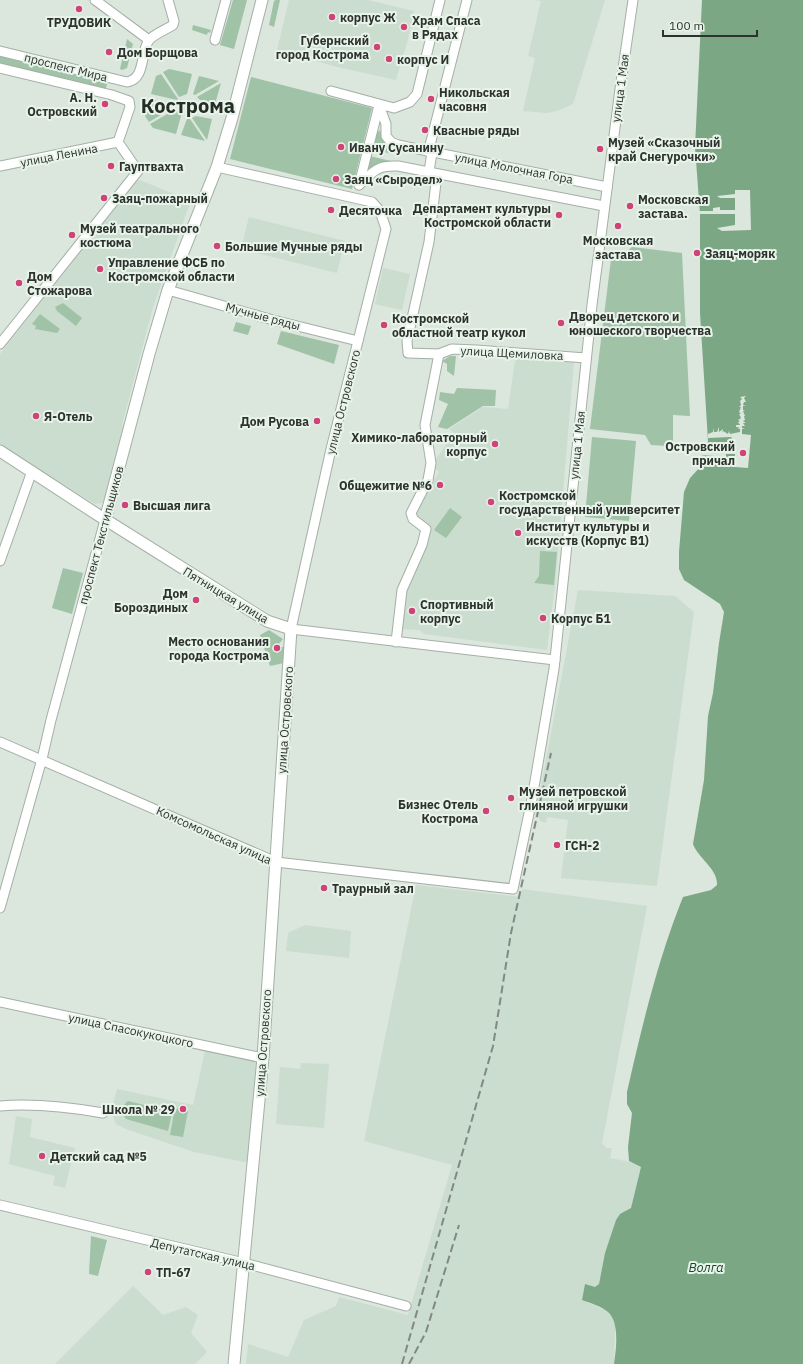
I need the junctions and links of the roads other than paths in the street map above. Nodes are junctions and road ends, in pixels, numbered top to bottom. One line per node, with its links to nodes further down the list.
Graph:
1 (95, 0): 8 (street)
2 (168, 0): 8 (street)
3 (226, 0): 9 (street)
4 (262, 0): 17 (main road, проспект Текстильщиков)
5 (440, 0): 13 (street)
6 (468, 0): 15 (street)
7 (633, 0): 20 (street, улица 1 Мая)
8 (149, 40): 10 (street, проспект Мира)
9 (215, 40)
10 (0, 51)
11 (0, 68): 14 (street, проспект Мира)
12 (331, 91): 13 (street)
13 (379, 105): 15 (street, улица Молочная Гора); 19 (street)
14 (118, 142): 16 (street, улица Ленина); 25 (street)
15 (429, 151): 18 (street); 20 (street, улица Молочная Гора)
16 (0, 166)
17 (217, 167): 21 (street); 23 (main road, проспект Текстильщиков)
18 (433, 173): 19 (street, улица Молочная Гора); 22 (street, улица Молочная Гора); 26 (street, улица Щемиловка)
19 (359, 185): 21 (street)
20 (607, 187): 22 (street, улица 1 Мая)
21 (356, 198): 24 (street, улица Островского)
22 (604, 206): 27 (street, улица 1 Мая)
23 (168, 290): 24 (street, Мучные ряды); 30 (main road, проспект Текстильщиков)
24 (358, 341): 32 (street, улица Островского)
25 (0, 344)
26 (439, 354): 27 (street, улица Щемиловка); 33 (street)
27 (586, 358): 34 (street, улица 1 Мая)
28 (0, 451): 29 (main road, Пятницкая улица)
29 (32, 471): 30 (main road, Пятницкая улица); 31 (street)
30 (105, 520): 32 (main road, Пятницкая улица); 36 (street, проспект Текстильщиков)
31 (0, 560)
32 (291, 629): 33 (street, Пятницкая улица); 37 (main road, улица Островского)
33 (396, 642): 34 (street, Пятницкая улица)
34 (555, 660): 38 (street, улица 1 Мая)
35 (0, 742): 36 (street, Комсомольская улица)
36 (42, 760): 37 (street, Комсомольская улица); 39 (street, проспект Текстильщиков)
37 (276, 862): 38 (street, Комсомольская улица); 41 (main road, улица Островского)
38 (512, 889)
39 (0, 908)
40 (0, 1002): 41 (street, улица Спасокукоцкого)
41 (262, 1058): 45 (main road, улица Островского)
42 (0, 1106): 43 (street)
43 (103, 1113)
44 (0, 1205): 45 (street, Депутатская улица)
45 (244, 1263): 46 (street, Депутатская улица); 47 (main road, улица Островского)
46 (406, 1306)
47 (234, 1364)

